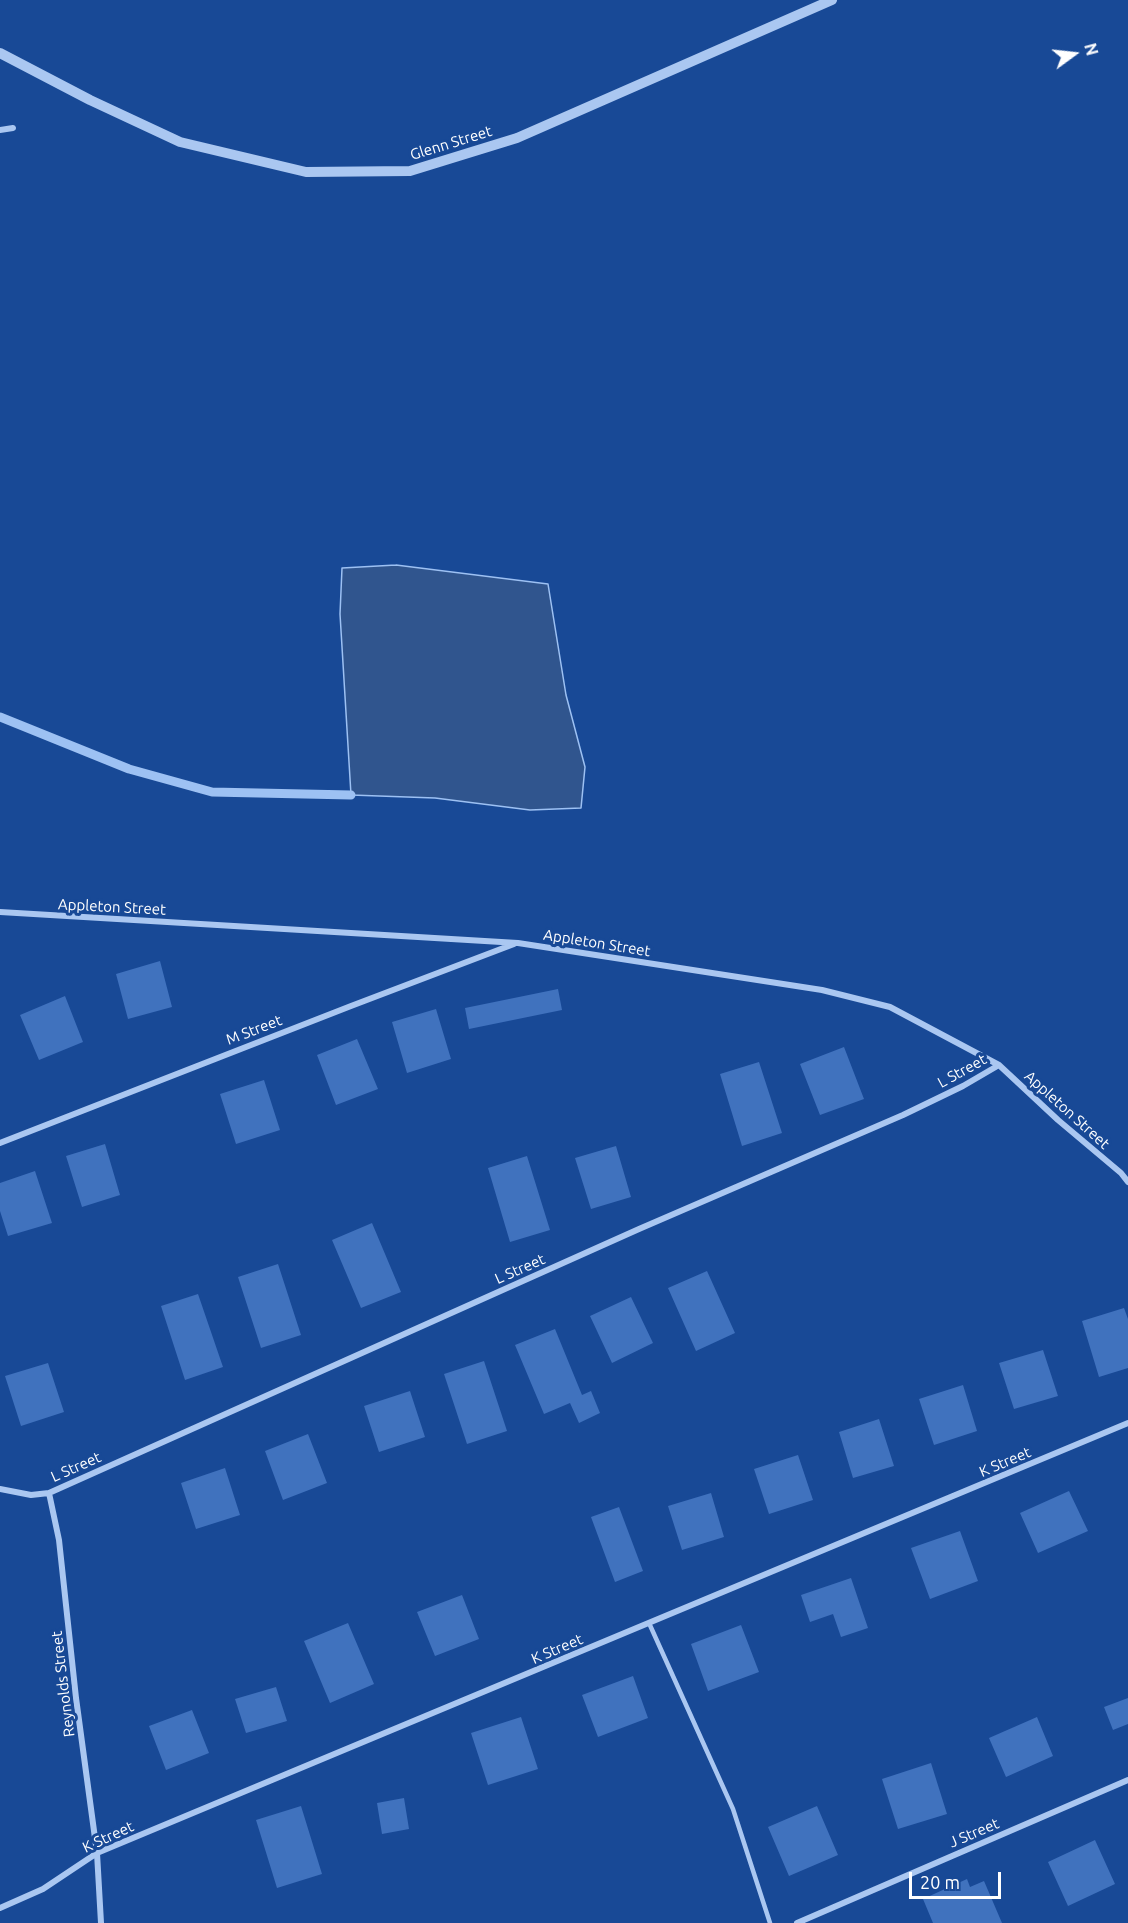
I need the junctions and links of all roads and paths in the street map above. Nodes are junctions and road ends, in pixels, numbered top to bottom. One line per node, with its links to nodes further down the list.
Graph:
1 (832, 0): 2 (street, Glenn Street)
2 (0, 53)
3 (13, 128): 4 (street)
4 (0, 130)
5 (0, 912): 6 (street, Appleton Street)
6 (518, 943): 7 (street, Appleton Street); 8 (street, M Street)
7 (999, 1065): 9 (street, Appleton Street); 12 (street, L Street)
8 (0, 1143)
9 (1128, 1182)
10 (1128, 1423): 13 (street, K Street)
11 (0, 1489): 12 (street)
12 (49, 1493): 15 (street, Reynolds Street)
13 (649, 1623): 15 (street, K Street); 18 (lane)
14 (1128, 1780): 19 (street, J Street)
15 (97, 1853): 16 (street, K Street); 17 (street, Reynolds Street)
16 (0, 1908)
17 (101, 1923)
18 (770, 1923)
19 (797, 1923)

